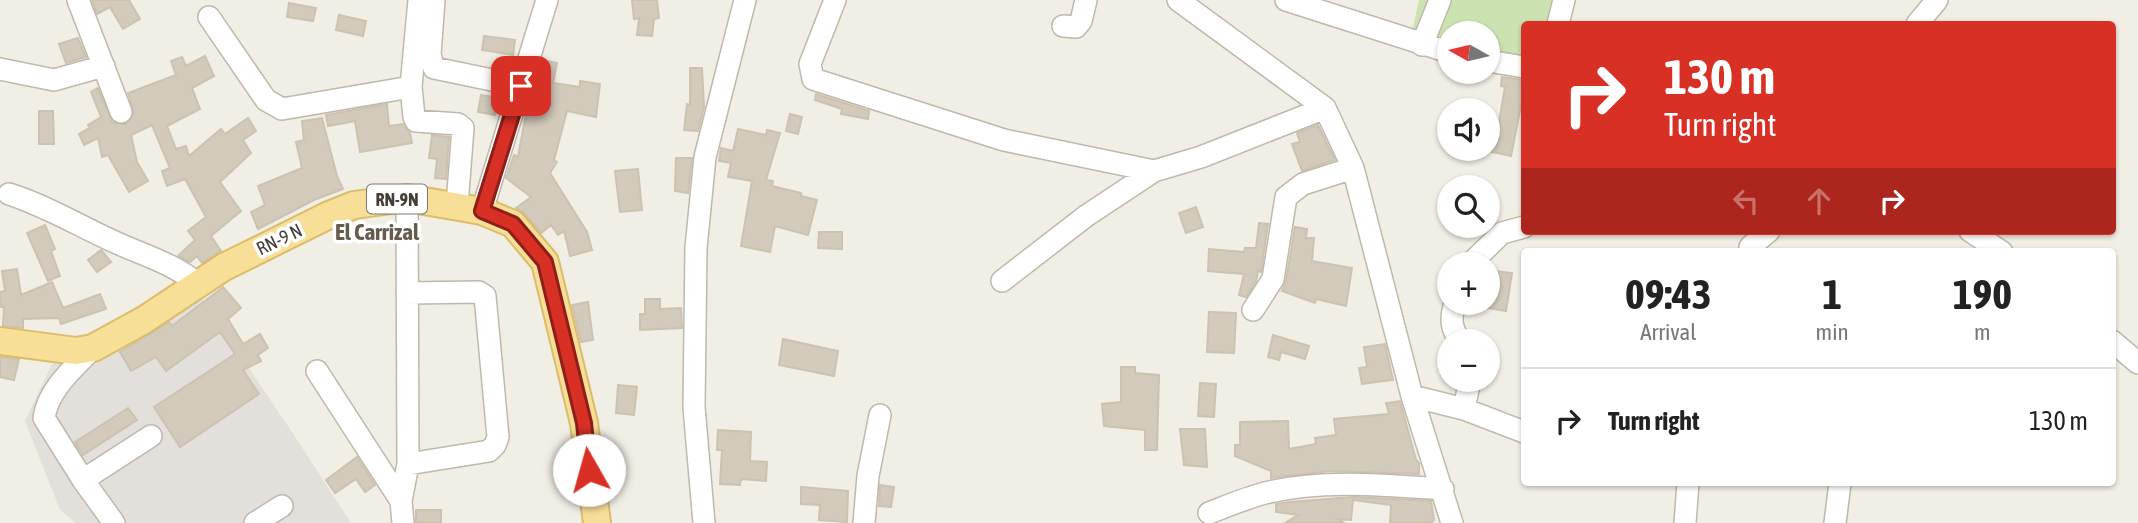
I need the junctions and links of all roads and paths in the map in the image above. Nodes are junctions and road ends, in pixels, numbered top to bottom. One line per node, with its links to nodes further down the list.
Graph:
1 (78, 0): 20 (street)
2 (419, 0): 24 (street)
3 (434, 0): 23 (street)
4 (547, 0): 23 (street)
5 (745, 0): 66 (street)
6 (835, 0): 28 (street)
7 (1086, 0): 16 (street)
8 (1178, 0): 25 (street)
9 (1286, 0): 17 (street)
10 (1440, 0): 17 (street)
11 (1564, 0): 14 (street)
12 (1937, 0): 15 (street)
13 (209, 17): 24 (street)
14 (1559, 21)
15 (1920, 21)
16 (1063, 26)
17 (1422, 45): 18 (street)
18 (1437, 49)
19 (1500, 63): 21 (street)
20 (104, 66): 22 (street); 26 (street)
21 (1521, 66)
22 (0, 69)
23 (521, 86): 32 (street)
24 (411, 87): 31 (street)
25 (1325, 107): 27 (street); 28 (street)
26 (121, 112)
27 (1353, 168): 42 (street); 49 (street)
28 (1154, 171): 39 (street)
29 (9, 194): 40 (street)
30 (407, 198): 31 (main road, RN-9 N / RN-9N); 40 (main road, RN-9 N / RN-9N); 41 (street)
31 (457, 205): 32 (main road, RN-9 N / RN-9N)
32 (482, 211): 65 (main road, RN-9 N / RN-9N)
33 (1521, 228): 38 (street)
34 (1764, 235): 36 (street)
35 (1976, 235): 37 (street)
36 (1750, 247)
37 (1996, 248)
38 (1483, 252)
39 (1002, 281)
40 (198, 285): 45 (main road, RN-9 N / RN-9N)
41 (407, 293): 54 (street); 54 (street)
42 (1253, 310)
43 (0, 341): 45 (main road, RN-9 N / RN-9N)
44 (2116, 344): 46 (street)
45 (93, 348): 55 (street)
46 (2138, 363)
47 (317, 371): 59 (street)
48 (1468, 392): 50 (street)
49 (1412, 396): 50 (street); 58 (street)
50 (1464, 409): 52 (street)
51 (880, 415): 67 (street)
52 (1521, 431)
53 (151, 436): 55 (street)
54 (408, 464): 59 (street)
55 (83, 480): 62 (street)
56 (1688, 486): 69 (street)
57 (1840, 486): 70 (street)
58 (1443, 489): 61 (street); 68 (street)
59 (401, 501): 64 (street)
60 (282, 506): 63 (street)
61 (1209, 513)
62 (114, 523)
63 (254, 523)
64 (403, 523)
65 (597, 523)
66 (704, 523)
67 (864, 523)
68 (1452, 523)
69 (1685, 523)
70 (1835, 523)

